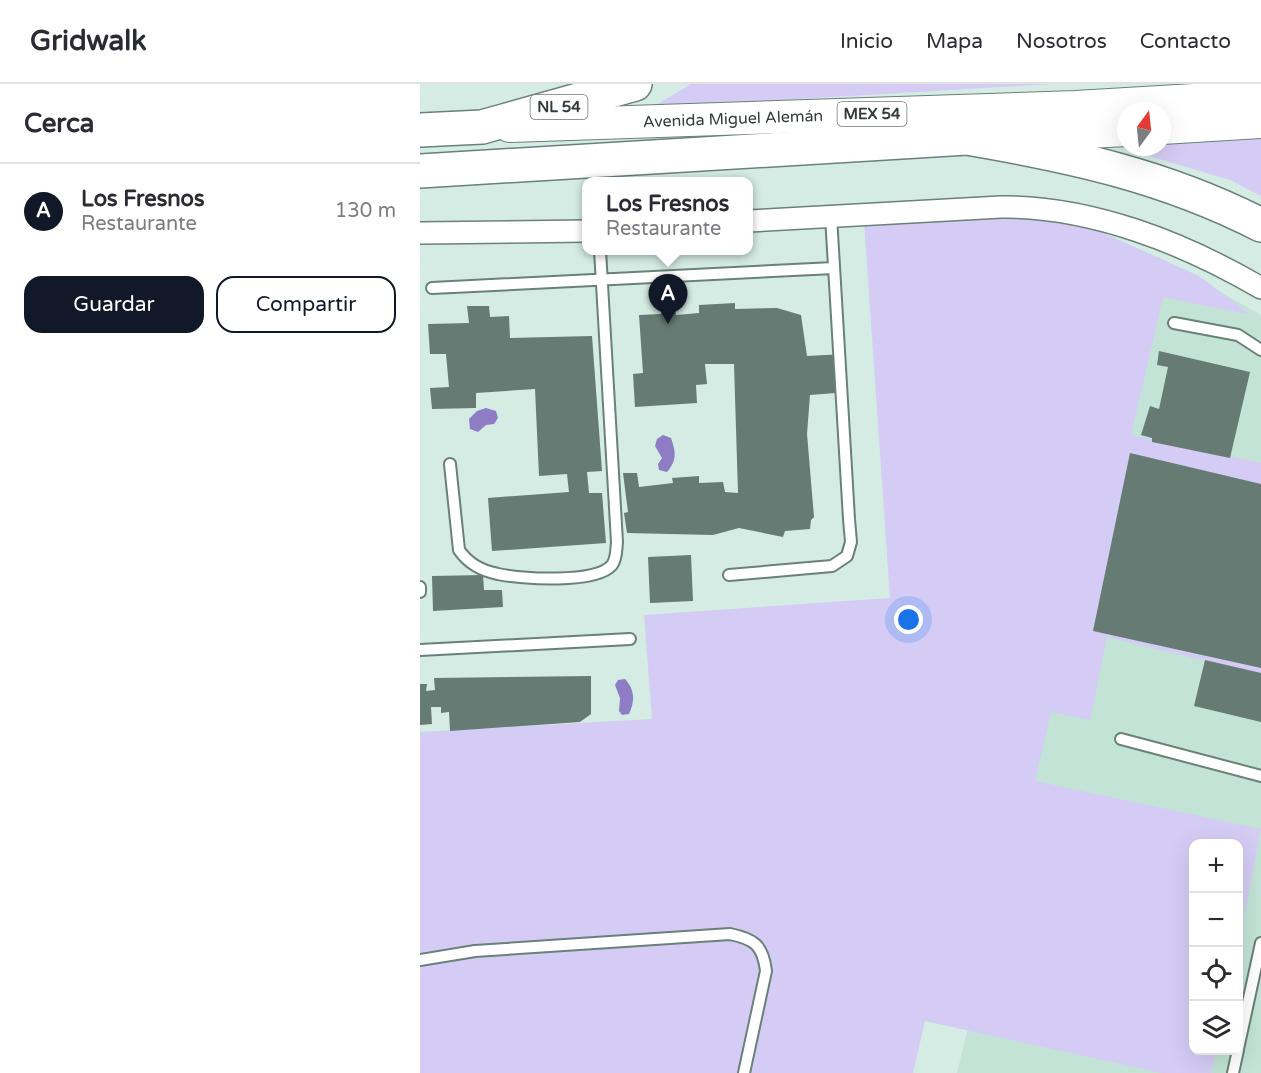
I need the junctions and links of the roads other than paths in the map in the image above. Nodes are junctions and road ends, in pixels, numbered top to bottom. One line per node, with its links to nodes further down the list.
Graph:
1 (635, 84): 4 (highway, NL 54)
2 (1261, 96): 4 (main road, Avenida Miguel Alemán / MEX 54)
3 (1261, 122): 5 (main road)
4 (482, 127): 6 (highway, Avenida Miguel Alemán / MEX 54)
5 (1171, 127)
6 (420, 130)
7 (1117, 130): 8 (main road, Avenida Miguel Alemán / MEX 54)
8 (967, 138): 9 (highway, Avenida Miguel Alemán / MEX 54); 12 (highway)
9 (420, 171)
10 (831, 216): 11 (street); 16 (lane); 19 (street)
11 (753, 221)
12 (1261, 225)
13 (582, 231): 14 (street)
14 (420, 233)
15 (600, 255): 17 (lane)
16 (834, 268): 17 (lane); 23 (lane)
17 (602, 279): 18 (lane); 22 (lane)
18 (432, 288)
19 (1261, 288)
20 (1174, 323): 21 (lane)
21 (1261, 350)
22 (450, 464)
23 (729, 575)
24 (630, 639): 25 (lane)
25 (420, 650)
26 (1120, 739): 27 (lane)
27 (1261, 776)
28 (1261, 943): 30 (lane)
29 (420, 960): 32 (lane)
30 (1243, 1027)
31 (1237, 1055): 33 (lane)
32 (744, 1073)
33 (1233, 1073)

